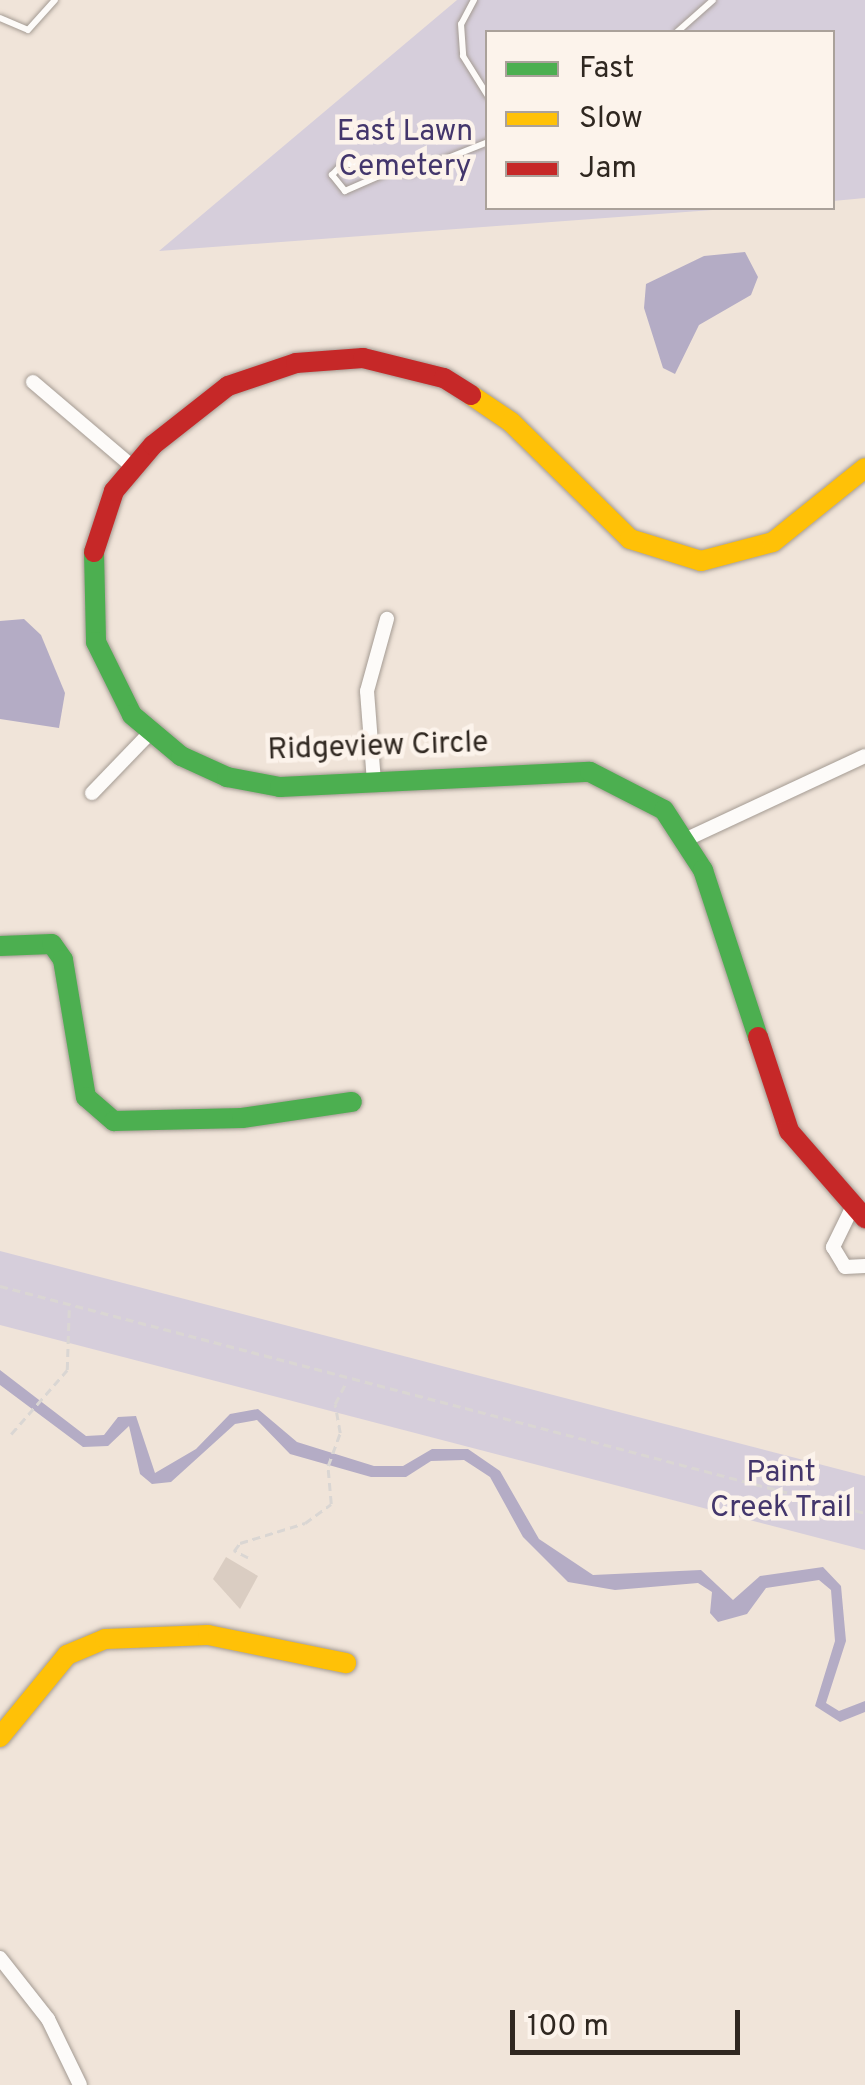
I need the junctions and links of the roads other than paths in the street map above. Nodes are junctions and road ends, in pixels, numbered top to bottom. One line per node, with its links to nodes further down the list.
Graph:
1 (54, 0): 4 (lane)
2 (474, 0): 6 (lane)
3 (712, 0): 5 (lane)
4 (0, 18)
5 (678, 30)
6 (485, 91)
7 (485, 143): 8 (lane)
8 (386, 172): 8 (lane)
9 (33, 382): 10 (street)
10 (134, 468): 11 (street, Ridgeview Circle); 13 (street, Ridgeview Circle)
11 (865, 468)
12 (387, 619): 15 (street)
13 (149, 734): 15 (street, Ridgeview Circle); 16 (street)
14 (865, 756): 17 (street)
15 (374, 782): 17 (street, Ridgeview Circle)
16 (92, 793)
17 (686, 839): 20 (street, Ridgeview Circle)
18 (0, 946): 19 (street)
19 (352, 1102)
20 (859, 1212): 21 (street, Ridgeview Circle)
21 (865, 1266)
22 (346, 1663): 23 (street)
23 (0, 1737)
24 (0, 1958): 25 (street)
25 (80, 2085)

